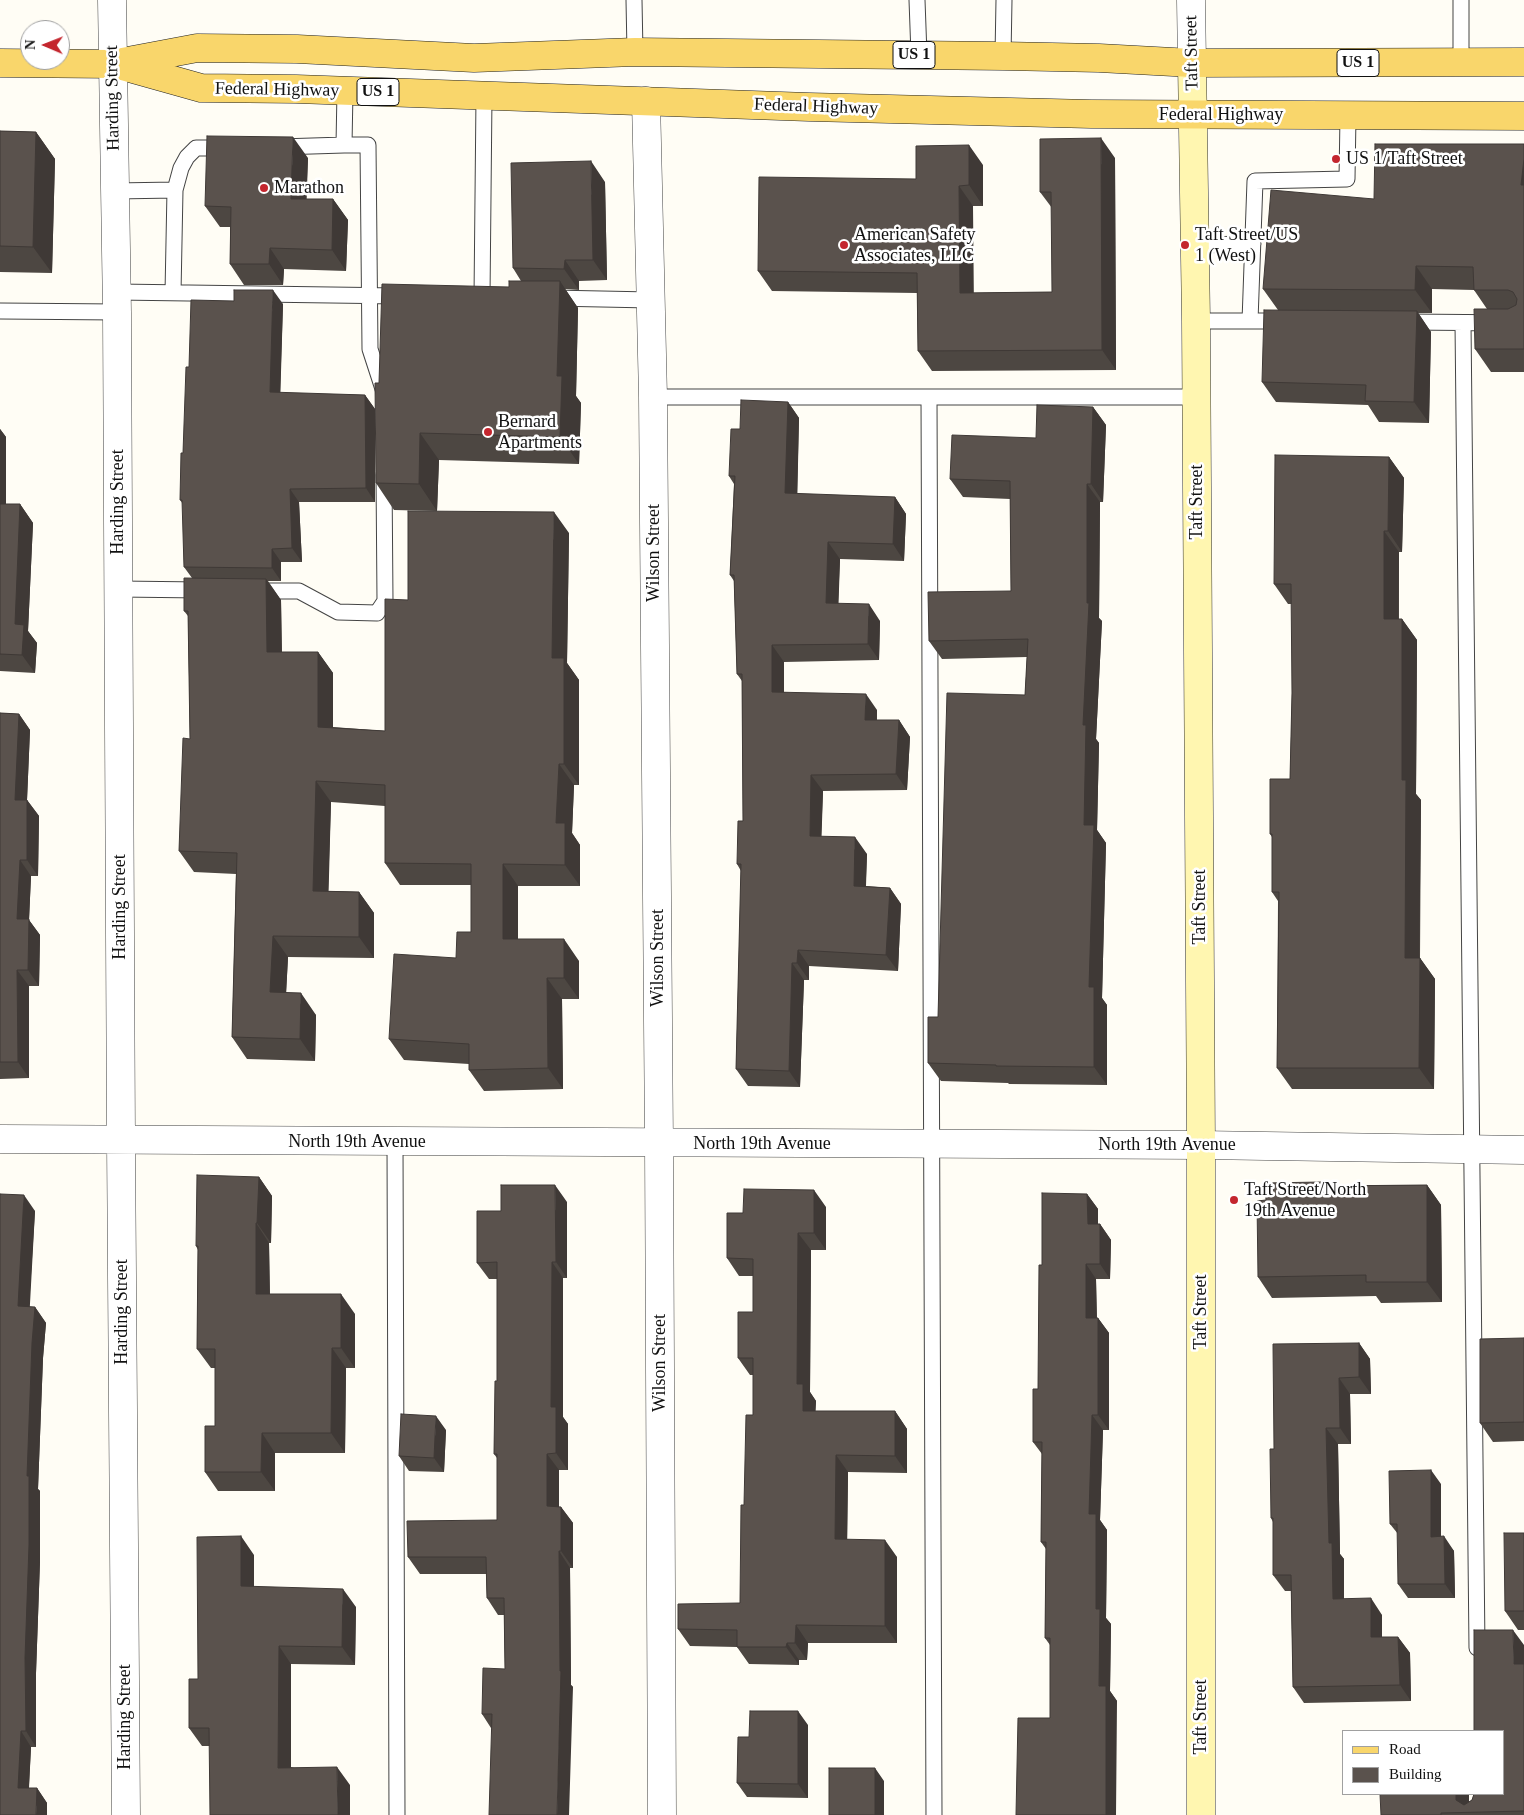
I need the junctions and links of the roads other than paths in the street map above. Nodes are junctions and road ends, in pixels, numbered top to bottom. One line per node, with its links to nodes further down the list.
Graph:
1 (112, 0): 14 (street, Harding Street)
2 (634, 0): 7 (lane)
3 (917, 0): 8 (lane)
4 (1004, 0): 9 (lane)
5 (1191, 0): 13 (street, Taft Street)
6 (1461, 0): 10 (lane)
7 (635, 52): 8 (main road, Federal Highway / US 1); 14 (main road, Federal Highway / US 1)
8 (919, 55): 9 (main road, Federal Highway / US 1)
9 (1003, 56): 13 (main road, Federal Highway / US 1)
10 (1461, 62): 11 (main road, Federal Highway / US 1); 13 (main road, Federal Highway / US 1)
11 (1524, 62)
12 (0, 63): 14 (main road, Federal Highway / US 1)
13 (1192, 63): 18 (street, Taft Street)
14 (112, 64): 15 (main road, Federal Highway / US 1); 25 (street, Harding Street)
15 (345, 91): 16 (main road, Federal Highway / US 1); 21 (lane)
16 (484, 96): 17 (main road, Federal Highway / US 1); 31 (lane)
17 (646, 101): 18 (main road, Federal Highway / US 1); 33 (street, Wilson Street)
18 (1193, 116): 19 (main road, Federal Highway / US 1); 27 (street, Taft Street)
19 (1348, 116): 20 (main road, Federal Highway / US 1); 26 (lane)
20 (1524, 116)
21 (344, 146): 23 (lane); 29 (lane)
22 (245, 147): 24 (lane)
23 (265, 147)
24 (175, 190): 25 (lane); 28 (lane)
25 (115, 192): 34 (street, Harding Street)
26 (1253, 244): 27 (lane); 37 (lane)
27 (1194, 246): 36 (street, Taft Street)
28 (173, 293): 29 (lane); 34 (lane)
29 (369, 296): 30 (lane); 45 (lane)
30 (416, 297)
31 (464, 297)
32 (542, 298): 33 (lane)
33 (651, 300): 42 (street, Wilson Street)
34 (117, 302): 35 (lane); 47 (street, Harding Street)
35 (0, 311)
36 (1196, 320): 37 (lane); 44 (street, Taft Street)
37 (1250, 321): 38 (lane)
38 (1299, 321)
39 (1395, 322): 40 (lane)
40 (1463, 322): 41 (lane); 56 (lane)
41 (1524, 323)
42 (653, 397): 43 (lane); 53 (street, Wilson Street)
43 (929, 397): 44 (lane); 54 (lane)
44 (1196, 397): 55 (street, Taft Street)
45 (384, 408)
46 (384, 456): 49 (lane)
47 (118, 589): 48 (lane); 51 (street, Harding Street)
48 (213, 590)
49 (242, 590)
50 (0, 1139): 51 (street, North 19th Avenue)
51 (121, 1141): 52 (street, North 19th Avenue); 59 (street, Harding Street)
52 (395, 1142): 53 (street, North 19th Avenue); 60 (lane)
53 (659, 1143): 54 (street, North 19th Avenue); 61 (street, Wilson Street)
54 (931, 1144): 55 (street, North 19th Avenue); 62 (lane)
55 (1201, 1145): 56 (street, North 19th Avenue); 63 (street, Taft Street)
56 (1473, 1150): 57 (street, North 19th Avenue); 58 (lane)
57 (1524, 1150)
58 (1477, 1662)
59 (126, 1815)
60 (397, 1815)
61 (662, 1815)
62 (934, 1815)
63 (1201, 1815)

